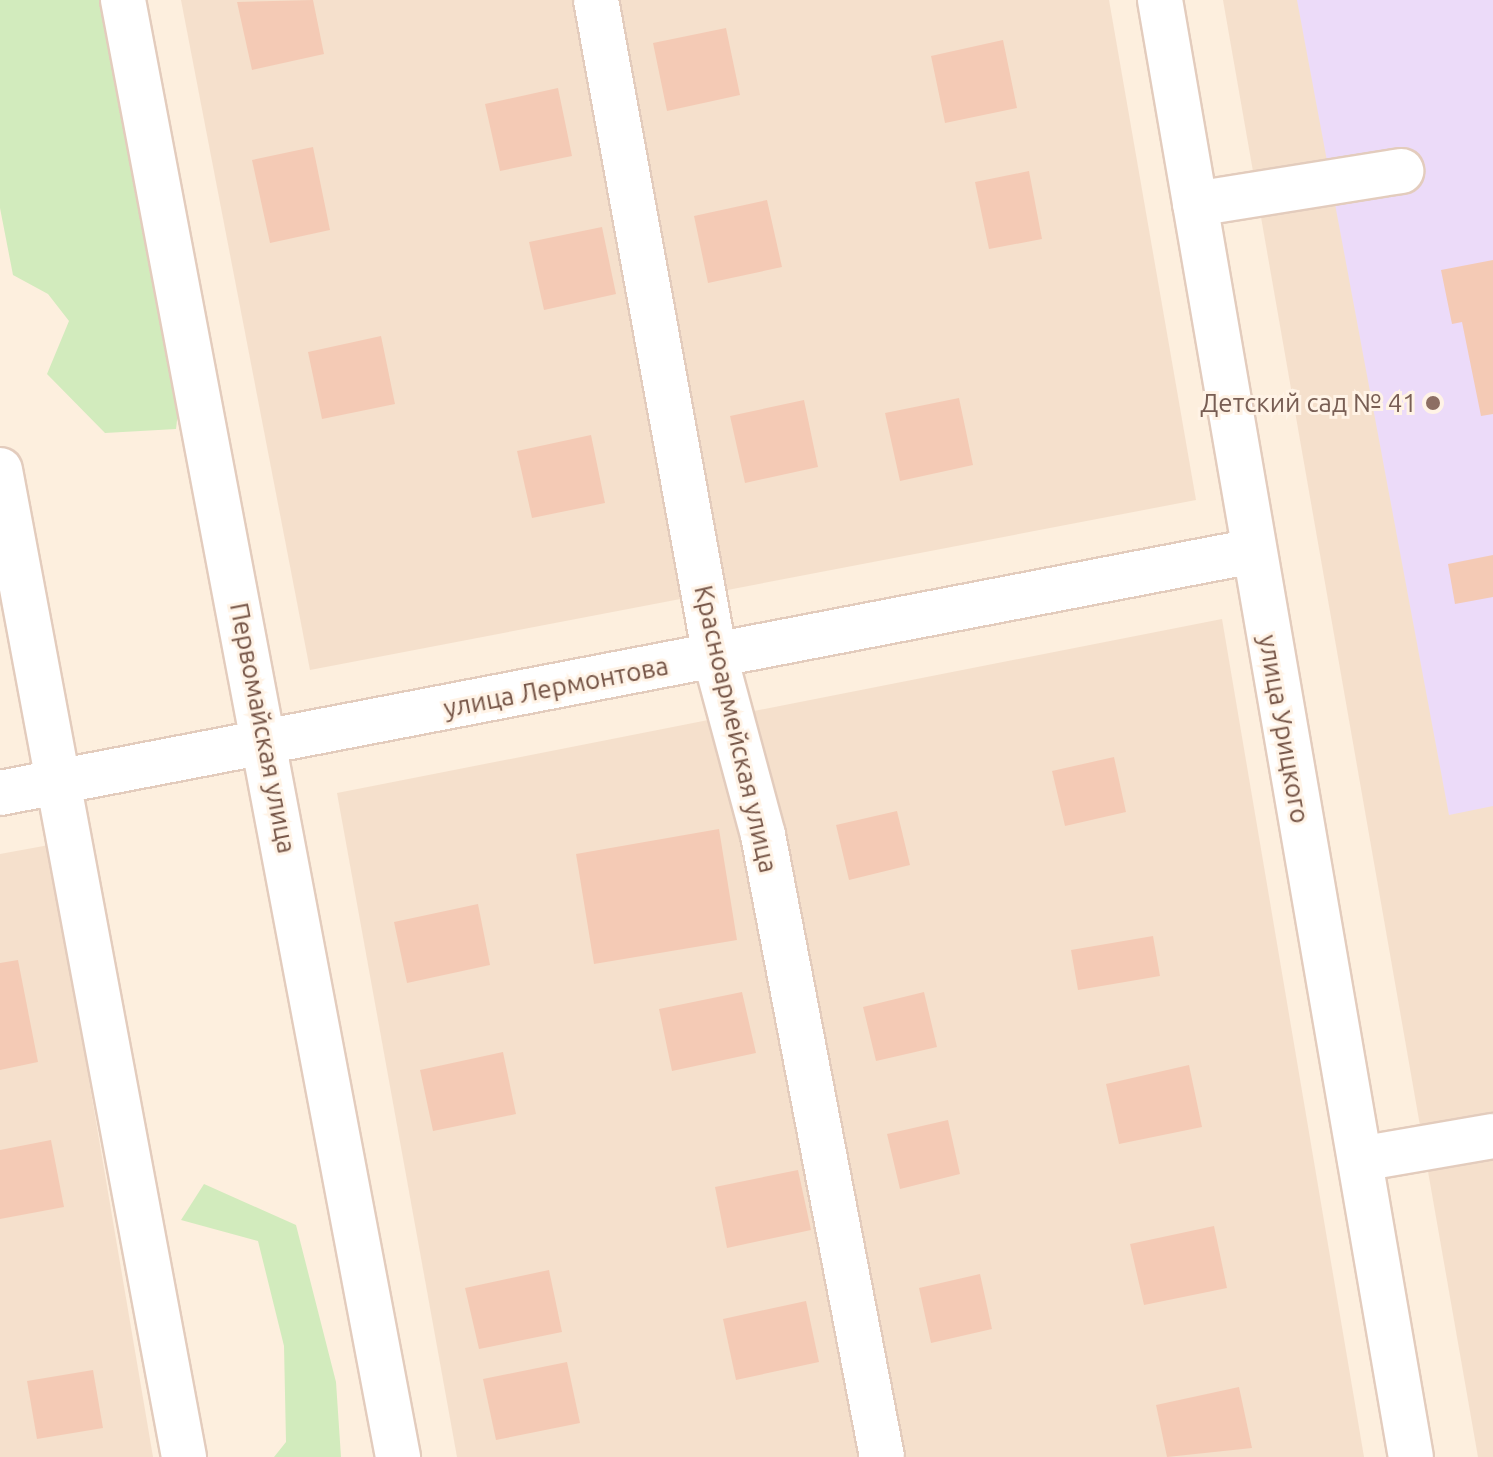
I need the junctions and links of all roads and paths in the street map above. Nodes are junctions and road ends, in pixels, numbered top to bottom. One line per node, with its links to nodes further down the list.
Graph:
1 (123, 0): 9 (street, Первомайская улица)
2 (596, 0): 8 (street, Красноармейская улица)
3 (1160, 0): 5 (street, улица Урицкого)
4 (1401, 171): 5 (street)
5 (1195, 204): 7 (street, улица Урицкого)
6 (0, 470): 10 (street)
7 (1253, 551): 8 (street, улица Лермонтова); 13 (street, улица Урицкого)
8 (715, 657): 9 (street, улица Лермонтова); 16 (street, Красноармейская улица)
9 (264, 743): 10 (street, улица Лермонтова); 15 (street, Первомайская улица)
10 (58, 783): 11 (street, улица Лермонтова); 14 (street)
11 (0, 793)
12 (1493, 1136): 13 (street)
13 (1360, 1159): 17 (street, улица Урицкого)
14 (184, 1457)
15 (398, 1457)
16 (882, 1457)
17 (1411, 1457)

